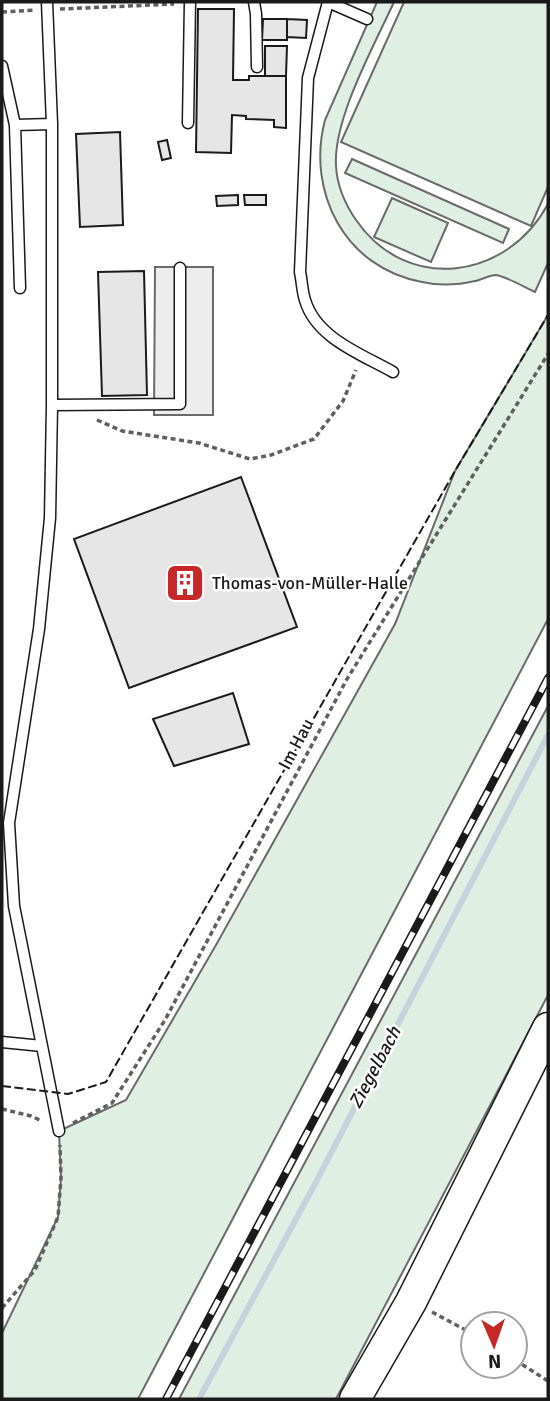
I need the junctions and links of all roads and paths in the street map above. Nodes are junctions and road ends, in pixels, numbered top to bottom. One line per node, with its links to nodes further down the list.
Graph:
1 (190, 2): 4 (path); 9 (lane)
2 (254, 2): 8 (lane)
3 (328, 2): 6 (lane); 15 (lane)
4 (47, 6): 5 (path); 10 (lane)
5 (2, 12)
6 (367, 19)
7 (2, 66): 11 (lane)
8 (257, 67)
9 (188, 123)
10 (52, 124): 11 (lane); 17 (lane)
11 (15, 125): 13 (lane)
12 (180, 268): 18 (lane)
13 (20, 288)
14 (548, 354): 24 (path, Im Hau)
15 (362, 355): 16 (lane); 18 (path)
16 (393, 372)
17 (52, 405): 18 (lane); 19 (lane)
18 (71, 405)
19 (6, 857): 22 (lane)
20 (548, 1028): 25 (main road)
21 (2, 1042): 22 (lane)
22 (42, 1046): 24 (lane)
23 (2, 1109): 24 (path)
24 (59, 1131): 26 (path)
25 (411, 1302): 27 (path); 30 (main road)
26 (2, 1308)
27 (459, 1327)
28 (529, 1369): 29 (path)
29 (548, 1381)
30 (355, 1399)

